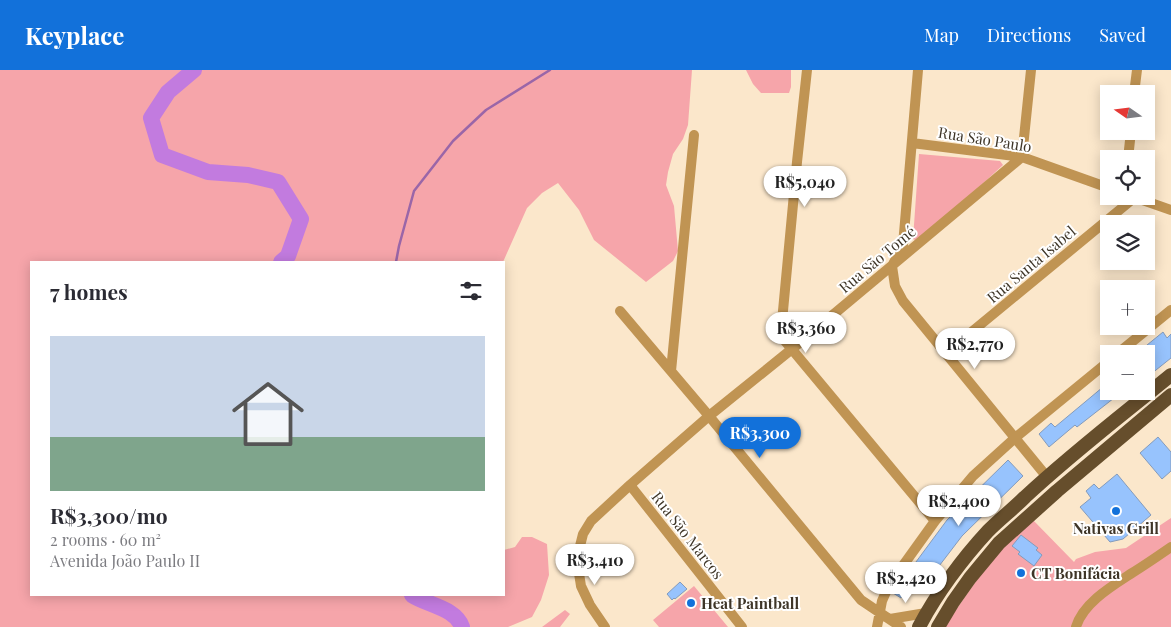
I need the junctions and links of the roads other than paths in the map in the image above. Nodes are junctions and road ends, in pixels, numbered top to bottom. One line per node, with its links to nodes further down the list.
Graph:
1 (807, 70): 17 (street)
2 (918, 70): 7 (street)
3 (1031, 70): 8 (street)
4 (1137, 70): 5 (street)
5 (1135, 85)
6 (694, 135): 20 (street)
7 (912, 143): 8 (street, Rua São Paulo); 13 (street)
8 (1022, 157): 9 (street, Rua São Paulo); 13 (street, Rua São Tomé)
9 (1100, 185)
10 (1123, 205): 18 (street, Rua Santa Isabel)
11 (1155, 205): 12 (street)
12 (1171, 210)
13 (892, 266): 17 (street, Rua São Tomé); 18 (street)
14 (1171, 310): 16 (street)
15 (620, 311): 20 (street)
16 (1129, 345)
17 (792, 349): 23 (street, Rua São Tomé); 27 (street)
18 (946, 353): 24 (street)
19 (1100, 368): 24 (street)
20 (672, 371): 23 (street)
21 (1171, 375): 25 (highway)
22 (1171, 395): 37 (highway)
23 (709, 416): 26 (street, Rua São Tomé); 29 (street)
24 (1015, 438): 25 (street); 27 (street)
25 (1047, 477): 30 (highway)
26 (630, 485): 32 (street, Rua São Tomé); 33 (street, Rua São Marcos)
27 (935, 521): 29 (street)
28 (1171, 547): 38 (street)
29 (879, 613): 31 (street); 34 (street)
30 (926, 614): 31 (street); 36 (highway)
31 (890, 619): 35 (street)
32 (605, 627)
33 (742, 627)
34 (877, 627)
35 (901, 627)
36 (920, 627)
37 (938, 627)
38 (1076, 627)

